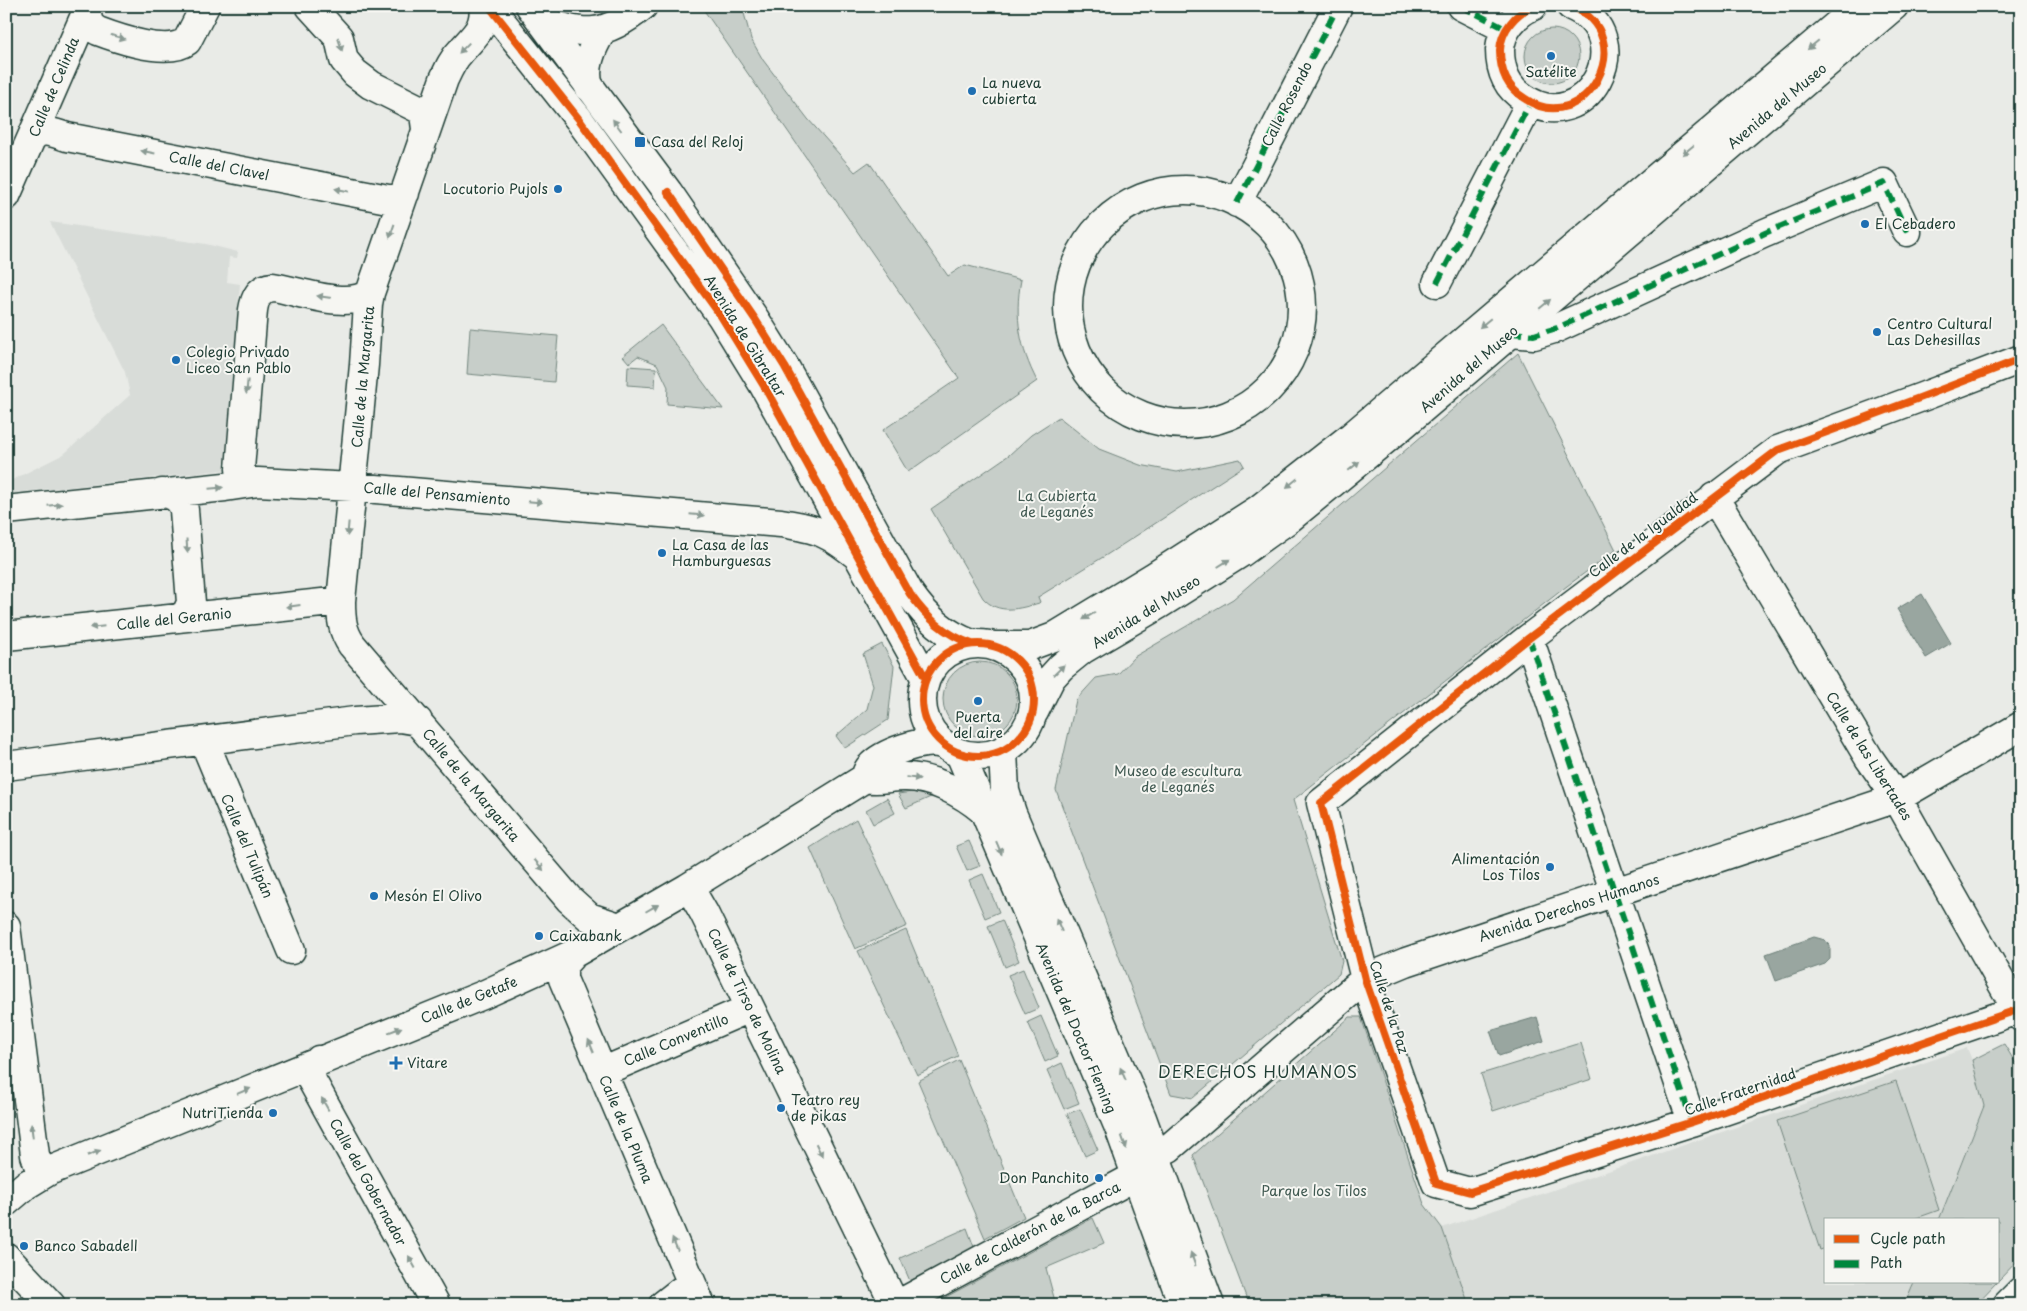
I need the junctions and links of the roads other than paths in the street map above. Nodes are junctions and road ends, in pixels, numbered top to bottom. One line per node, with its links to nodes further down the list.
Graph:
1 (205, 6): 10 (main road, one-way to 1)
2 (310, 6): 18 (main road, one-way to 18)
3 (484, 6): 18 (main road, Calle de la Margarita, one-way to 18)
4 (489, 6): 33 (main road, Avenida de Gibraltar)
5 (643, 6): 15 (main road)
6 (1338, 6): 22 (main road, Calle Rosendo)
7 (1461, 6): 14 (main road)
8 (1533, 6): 14 (main road)
9 (1894, 6): 26 (main road, Avenida del Museo, one-way to 9)
10 (89, 7): 19 (main road, Calle de Celinda)
11 (1575, 7): 17 (main road)
12 (1854, 10): 38 (main road, Avenida del Museo, one-way to 38)
13 (535, 13): 15 (main road); 16 (main road, Avenida de Gibraltar)
14 (1506, 29): 17 (main road)
15 (602, 31): 16 (main road)
16 (589, 87): 38 (main road, Avenida de Gibraltar, one-way to 16)
17 (1530, 103): 24 (main road)
18 (426, 129): 20 (main road, Calle de la Margarita)
19 (33, 137): 20 (main road, Calle del Clavel, one-way to 19); 21 (main road, Calle de Celinda)
20 (405, 193): 25 (main road, Calle de la Margarita, one-way to 25)
21 (6, 196)
22 (1237, 203): 22 (main road)
23 (1907, 232): 26 (main road)
24 (1437, 283)
25 (370, 293): 28 (main road, one-way to 28); 29 (main road, Calle de la Margarita)
26 (1511, 333): 40 (main road, Avenida del Museo, one-way to 26)
27 (2021, 359): 31 (main road, Calle de la Igualdad)
28 (255, 482): 29 (main road, Calle del Pensamiento); 30 (main road, Calle del Pensamiento, one-way to 28)
29 (352, 487): 33 (main road, Calle del Pensamiento, one-way to 33); 34 (main road, Calle de la Margarita, one-way to 34)
30 (162, 492): 32 (main road, Calle del Pensamiento, one-way to 30); 35 (main road, one-way to 35)
31 (1714, 497): 37 (main road, Calle de la Igualdad); 49 (main road, Calle de las Libertades)
32 (6, 510)
33 (860, 558): 39 (main road, Avenida de Gibraltar)
34 (342, 612): 35 (main road, Calle del Geranio, one-way to 35); 41 (main road, Calle de la Margarita); 42 (main road, Calle de la Margarita)
35 (179, 618): 36 (main road, Calle del Geranio, one-way to 36)
36 (6, 636)
37 (1529, 638): 50 (main road, Calle de la Igualdad); 53 (main road)
38 (983, 645): 39 (main road); 40 (main road)
39 (926, 679): 45 (main road)
40 (1034, 712): 46 (main road)
41 (418, 720): 42 (main road); 55 (main road, Calle de la Margarita, one-way to 55)
42 (354, 721): 44 (main road)
43 (2021, 726): 49 (main road, Avenida Derechos Humanos)
44 (204, 742): 47 (main road); 56 (main road, Calle del Tulipán)
45 (951, 749): 46 (main road); 48 (main road, Calle de Getafe); 51 (main road, Avenida del Doctor Fleming)
46 (1003, 752): 64 (main road, Avenida del Doctor Fleming, one-way to 46)
47 (6, 766)
48 (864, 778): 51 (main road, one-way to 51); 52 (main road, Calle de Getafe)
49 (1897, 798): 53 (main road, Avenida Derechos Humanos); 60 (main road, Calle de las Libertades)
50 (1321, 803): 58 (main road, Calle de la Paz)
51 (984, 811): 66 (main road, Avenida del Doctor Fleming, one-way to 66)
52 (689, 887): 55 (main road, Calle de Getafe, one-way to 52); 59 (main road, Calle de Tirso de Molina)
53 (1615, 894): 58 (main road, Avenida Derechos Humanos); 63 (main road)
54 (6, 926): 65 (main road, one-way to 54)
55 (619, 927): 57 (main road, Calle de Getafe)
56 (291, 950)
57 (573, 954): 61 (main road, Calle de Getafe, one-way to 57); 62 (main road, Calle de la Pluma, one-way to 57)
58 (1365, 979): 64 (main road, Avenida Derechos Humanos); 67 (main road, Calle de la Paz)
59 (750, 1008): 62 (main road, Calle Conventillo); 75 (main road, Calle de Tirso de Molina, one-way to 75)
60 (2019, 1013): 63 (main road, Calle Fraternidad)
61 (319, 1060): 65 (main road, Calle de Getafe, one-way to 61); 73 (main road, Calle del Gobernador, one-way to 61)
62 (602, 1072): 71 (main road, Calle de la Pluma, one-way to 62)
63 (1692, 1122): 67 (main road, Calle Fraternidad)
64 (1156, 1154): 77 (main road, Avenida del Doctor Fleming, one-way to 64)
65 (49, 1172): 68 (main road, Calle de Getafe)
66 (1136, 1176): 75 (main road, Calle de Calderón de la Barca); 76 (main road, Avenida del Doctor Fleming)
67 (1470, 1192)
68 (6, 1202)
69 (6, 1257): 72 (main road)
70 (2021, 1291): 78 (main road)
71 (696, 1294): 74 (main road)
72 (51, 1305)
73 (436, 1305)
74 (663, 1305)
75 (896, 1305)
76 (1183, 1305)
77 (1210, 1305)
78 (2007, 1305)

